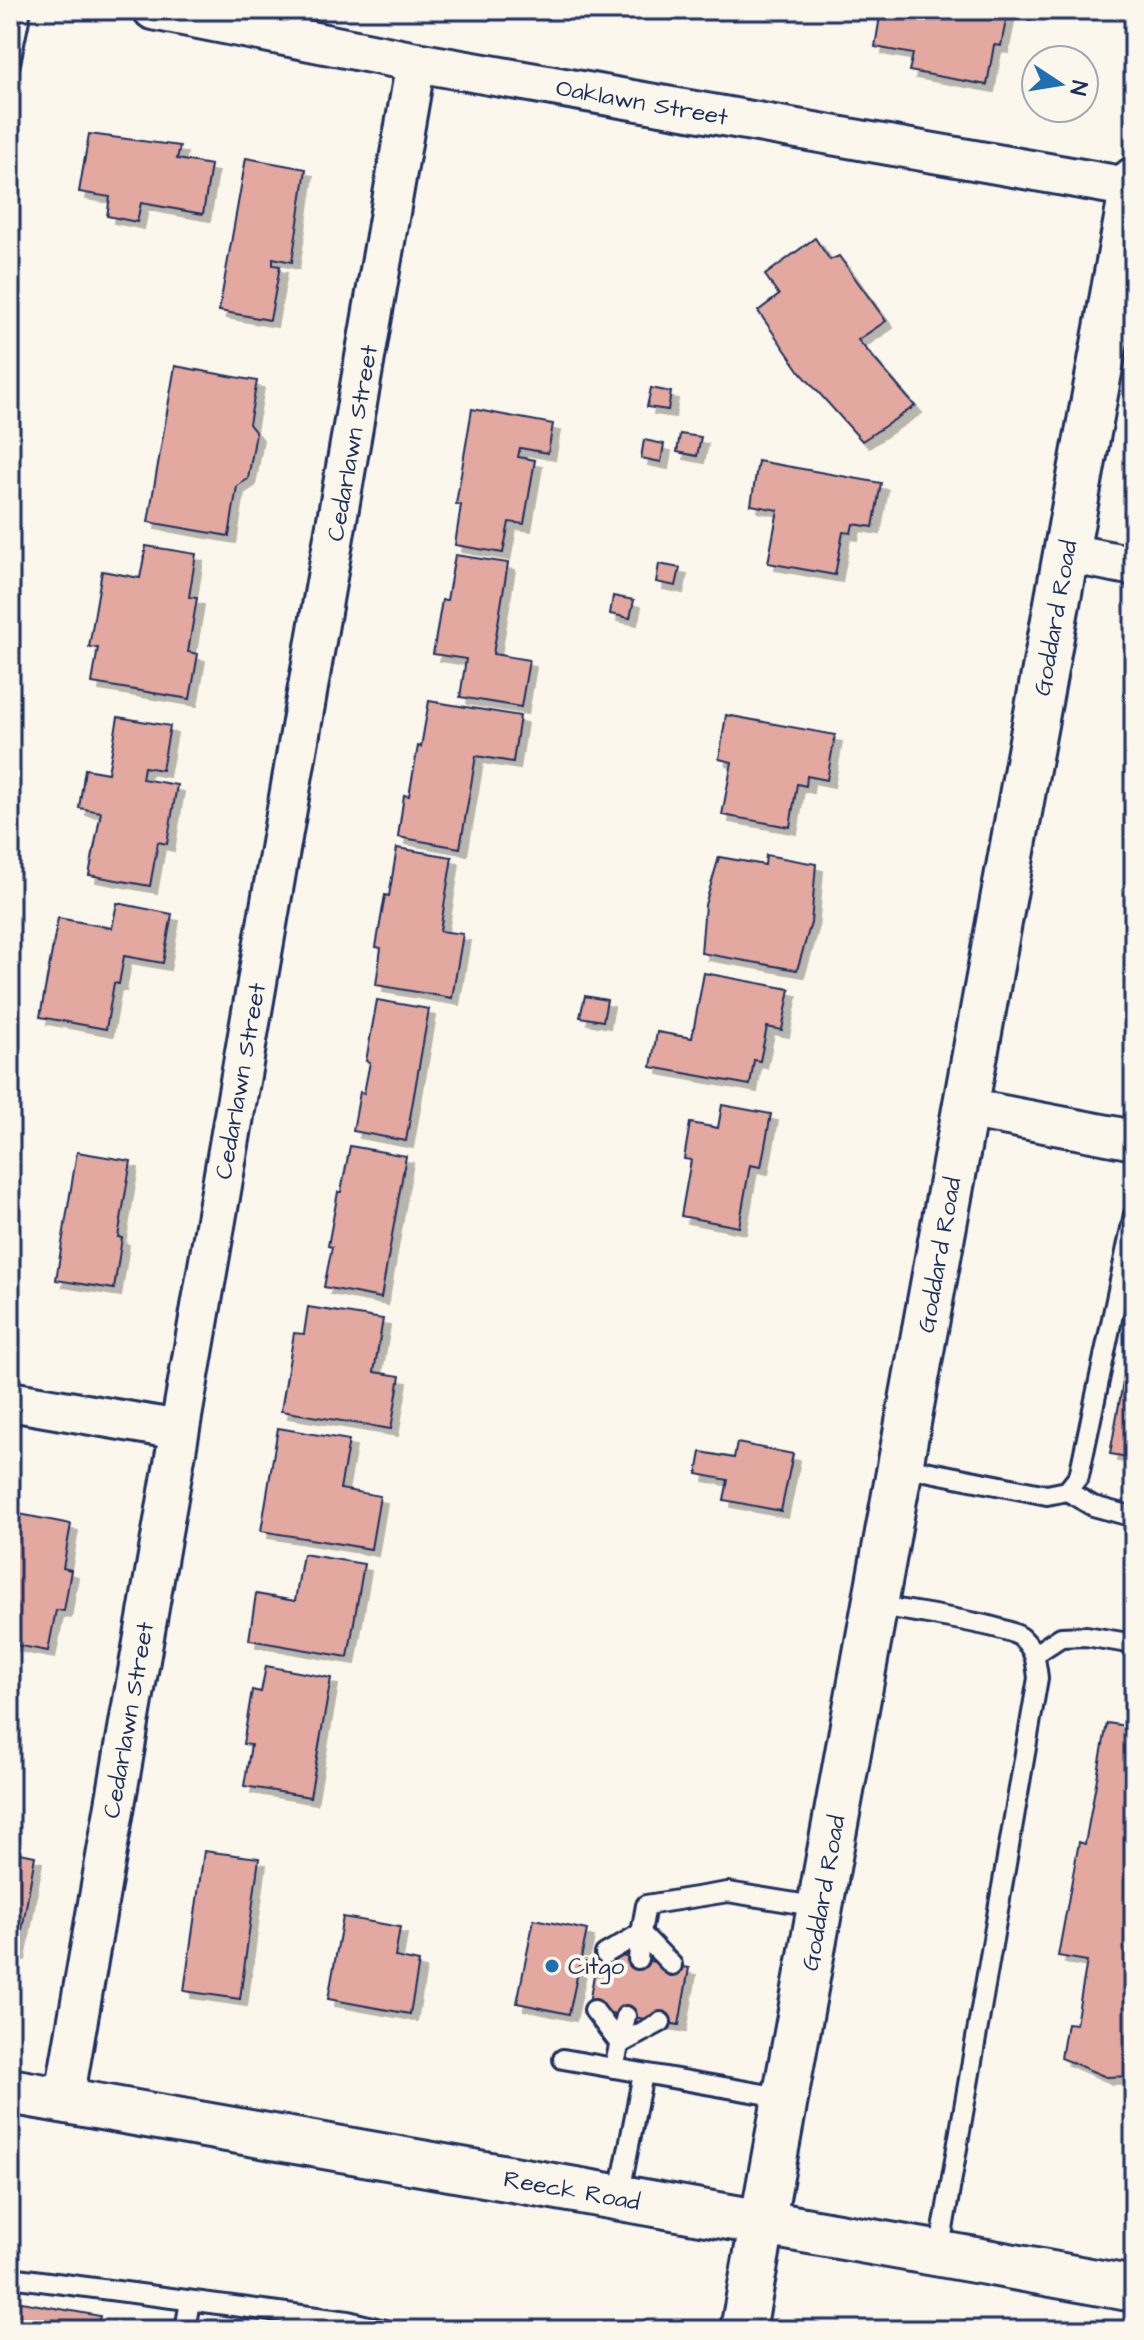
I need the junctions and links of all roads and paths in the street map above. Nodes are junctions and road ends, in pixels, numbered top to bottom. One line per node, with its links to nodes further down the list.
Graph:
1 (21, 10): 4 (lane)
2 (153, 10): 3 (street, Oaklawn Street)
3 (416, 62): 5 (street, Oaklawn Street); 12 (street, Cedarlawn Street)
4 (10, 63)
5 (1133, 184): 6 (main road, Goddard Road)
6 (1067, 553): 7 (street); 8 (main road, Goddard Road)
7 (1134, 566)
8 (966, 1108): 9 (street); 13 (main road, Goddard Road)
9 (1134, 1140)
10 (1134, 1214): 14 (lane)
11 (10, 1401): 12 (street)
12 (179, 1430): 33 (street, Cedarlawn Street)
13 (900, 1466): 14 (lane); 16 (main road, Goddard Road)
14 (1067, 1491): 15 (lane)
15 (1134, 1517)
16 (875, 1605): 18 (lane); 19 (main road, Goddard Road)
17 (1134, 1644): 18 (lane)
18 (1035, 1654): 36 (lane)
19 (820, 1907): 20 (lane); 32 (main road, Goddard Road)
20 (641, 1933): 21 (lane); 22 (lane); 23 (lane)
21 (605, 1954)
22 (638, 1959)
23 (672, 1965)
24 (594, 2010): 27 (lane)
25 (626, 2016): 27 (lane)
26 (661, 2022): 27 (lane)
27 (620, 2044): 29 (lane)
28 (563, 2059): 29 (lane)
29 (614, 2068): 30 (lane)
30 (643, 2074): 32 (lane); 34 (lane)
31 (10, 2091): 33 (main road, Reeck Road)
32 (786, 2098): 35 (main road, Goddard Road)
33 (64, 2100): 34 (main road, Reeck Road)
34 (619, 2198): 35 (main road, Reeck Road)
35 (763, 2221): 36 (main road, Reeck Road); 42 (main road, Goddard Road)
36 (939, 2253): 38 (main road, Reeck Road)
37 (10, 2277): 39 (lane)
38 (1134, 2289)
39 (190, 2301): 40 (lane); 41 (lane)
40 (185, 2330)
41 (384, 2330)
42 (743, 2330)

